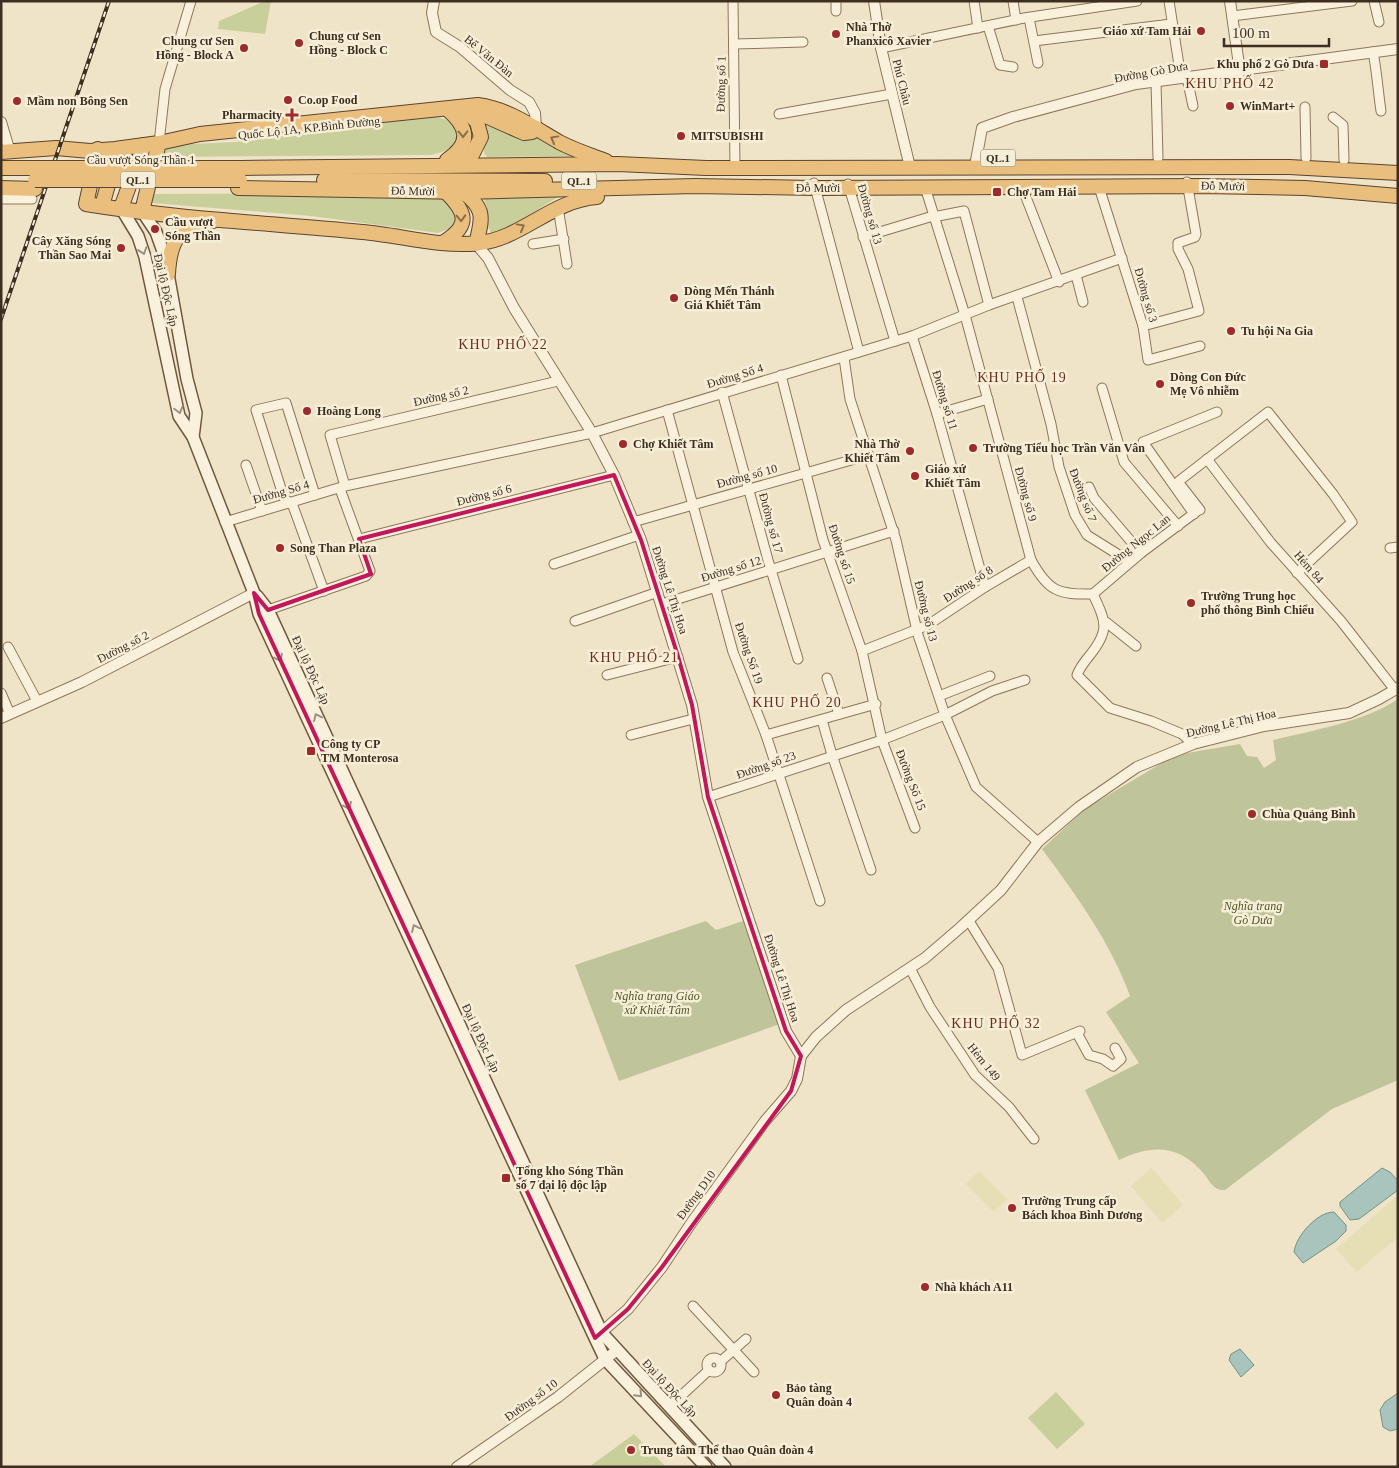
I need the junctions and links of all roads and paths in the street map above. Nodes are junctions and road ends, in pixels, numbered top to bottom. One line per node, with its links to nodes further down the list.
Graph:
1 (191, 1): 42 (street)
2 (434, 1): 41 (street, Bế Văn Đàn)
3 (733, 1): 23 (street, Đường số 1)
4 (836, 1): 13 (street)
5 (874, 1): 24 (street, Phú Châu)
6 (974, 1): 20 (street)
7 (1013, 1): 16 (street)
8 (1137, 1): 15 (street)
9 (1169, 1): 18 (street)
10 (1230, 1): 14 (street)
11 (1352, 1): 14 (street)
12 (1374, 1): 17 (street)
13 (836, 11)
14 (1232, 16): 29 (street)
15 (1029, 18): 16 (street); 21 (street)
16 (1016, 20): 19 (street)
17 (1379, 22)
18 (1172, 24): 21 (street); 30 (street)
19 (988, 26): 20 (street); 28 (street)
20 (978, 28): 24 (street)
21 (1034, 41): 27 (street)
22 (802, 42): 23 (street)
23 (734, 44): 53 (street, Đường số 1)
24 (881, 48): 32 (street, Phú Châu)
25 (1398, 49): 26 (street, Đường Gò Dưa)
26 (1373, 52): 29 (street, Đường Gò Dưa); 36 (street)
27 (1038, 63)
28 (1013, 67)
29 (1240, 72): 30 (street, Đường Gò Dưa)
30 (1184, 78): 31 (street, Đường Gò Dưa); 33 (street)
31 (1156, 82): 48 (street); 52 (street, Đường Gò Dưa)
32 (892, 94): 38 (street); 54 (street, Phú Châu)
33 (1193, 106)
34 (1305, 107): 49 (street)
35 (444, 109): 37 (highway); 41 (highway); 42 (highway); 51 (highway, one-way to 51)
36 (1381, 111)
37 (467, 112): 41 (highway); 51 (highway)
38 (779, 114)
39 (1333, 117): 50 (street)
40 (1, 122): 46 (street)
41 (536, 128): 47 (highway, one-way to 41)
42 (159, 143): 43 (highway); 80 (highway)
43 (144, 145): 44 (highway); 79 (highway)
44 (118, 148): 45 (highway); 77 (highway)
45 (97, 149): 46 (highway); 77 (highway)
46 (4, 155): 62 (highway, QL.1)
47 (599, 158): 51 (highway, Đỗ Mười / QL.1); 53 (highway, Đỗ Mười / QL.1); 56 (highway)
48 (1158, 158): 49 (highway, Đỗ Mười / QL.1); 55 (highway, Đỗ Mười / QL.1)
49 (1306, 158): 50 (highway, Đỗ Mười / QL.1)
50 (1344, 160): 57 (highway, Đỗ Mười / QL.1)
51 (449, 162): 56 (highway, Đỗ Mười / QL.1); 60 (highway, Đỗ Mười / QL.1)
52 (976, 162): 54 (highway, Đỗ Mười / QL.1); 55 (highway, Đỗ Mười / QL.1)
53 (734, 163): 54 (highway, Đỗ Mười / QL.1); 56 (highway, Đỗ Mười / QL.1)
54 (909, 163)
55 (1091, 163): 59 (highway, Đỗ Mười / QL.1)
56 (618, 164)
57 (1398, 165)
58 (1, 168): 62 (highway, QL.1)
59 (1398, 173)
60 (240, 174): 62 (highway, Cầu vượt Sóng Thần 1 / QL.1, bridge); 62 (highway, QL.1); 67 (highway, Đỗ Mười / QL.1)
61 (1, 179): 62 (highway, QL.1)
62 (36, 179): 72 (highway, QL.1); 76 (street)
63 (709, 180): 66 (highway, Đỗ Mười / QL.1); 67 (highway, Đỗ Mười / QL.1); 68 (highway)
64 (1187, 183): 65 (highway, Đỗ Mười / QL.1); 69 (highway, Đỗ Mười / QL.1); 73 (highway, Đỗ Mười / QL.1); 75 (highway, Đỗ Mười / QL.1); 97 (street)
65 (848, 184): 66 (highway, Đỗ Mười / QL.1); 70 (highway, Đỗ Mười / QL.1); 83 (street, Đường số 13)
66 (815, 185): 68 (highway, Đỗ Mười / QL.1); 101 (street)
67 (447, 186): 74 (highway); 85 (highway, one-way to 85)
68 (696, 186): 74 (highway, Đỗ Mười / QL.1); 78 (highway)
69 (1099, 186): 71 (highway, Đỗ Mười / QL.1); 88 (street, Đường số 3)
70 (924, 187): 71 (highway, Đỗ Mười / QL.1); 81 (street, Đường số 9)
71 (1022, 187): 92 (street)
72 (1, 188)
73 (1398, 188)
74 (464, 192): 86 (highway)
75 (1398, 196)
76 (1, 199)
77 (102, 206): 79 (highway)
78 (558, 207): 84 (street); 86 (highway, one-way to 78)
79 (121, 208): 80 (highway); 112 (main road, Đại lộ Độc Lập, one-way to 112)
80 (142, 211): 82 (highway); 90 (main road, Đại lộ Độc Lập)
81 (933, 216): 83 (street); 95 (street); 96 (street, Đường số 9)
82 (222, 218): 85 (highway); 90 (highway)
83 (863, 236): 99 (street, Đường số 13)
84 (564, 239): 87 (street); 89 (street)
85 (444, 242): 86 (highway)
86 (476, 244): 104 (street, Đường Lê Thị Hoa)
87 (533, 244)
88 (1122, 258): 91 (street, Đường Số 4); 97 (street, Đường số 3)
89 (567, 264)
90 (168, 274): 112 (main road, Đại lộ Độc Lập)
91 (1076, 275): 92 (street, Đường Số 4); 94 (street)
92 (1059, 282): 93 (street, Đường Số 4)
93 (1017, 297): 95 (street, Đường Số 4); 135 (street, Đường số 7)
94 (1083, 302)
95 (989, 305): 96 (street, Đường Số 4)
96 (965, 314): 98 (street, Đường Số 4); 107 (street, Đường số 9)
97 (1143, 326): 100 (street, Đường số 3)
98 (912, 336): 99 (street, Đường Số 4); 110 (street, Đường số 11)
99 (895, 341): 101 (street, Đường Số 4)
100 (1200, 346)
101 (859, 352): 102 (street, Đường Số 4)
102 (844, 358): 103 (street, Đường Số 4); 113 (street, Đường số 13)
103 (781, 375): 106 (street, Đường Số 4); 116 (street, Đường số 15)
104 (558, 381): 111 (street, Đường Lê Thị Hoa); 118 (street, Đường số 2)
105 (1102, 388): 128 (street)
106 (722, 392): 108 (street, Đường Số 4); 119 (street, Đường số 17)
107 (988, 399): 110 (street); 134 (street, Đường số 9)
108 (667, 410): 111 (street, Đường Số 4); 123 (street, Đường Số 19)
109 (1217, 412): 125 (street)
110 (937, 414): 140 (street, Đường số 11)
111 (592, 433): 117 (street, Đường Lê Thị Hoa); 118 (street, Đường Số 4)
112 (193, 437): 126 (main road, Đại lộ Độc Lập)
113 (869, 455): 116 (street, Đường số 10); 129 (street, Đường số 13)
114 (1207, 459): 125 (street); 138 (street, Hẻm 84); 138 (street)
115 (246, 465): 124 (street)
116 (807, 474): 119 (street, Đường số 10); 132 (street, Đường số 15)
117 (614, 475): 127 (street, Đường Lê Thị Hoa); 131 (street, Đường số 6)
118 (342, 487): 121 (street, Đường Số 4); 131 (street)
119 (749, 488): 123 (street, Đường số 10); 137 (street, Đường số 17)
120 (1089, 488): 133 (street)
121 (315, 496): 122 (street, Đường Số 4); 122 (street)
122 (289, 503): 124 (street, Đường Số 4); 141 (street)
123 (693, 504): 127 (street, Đường số 10); 139 (street, Đường Số 19)
124 (262, 511): 126 (street, Đường Số 4)
125 (1197, 512): 128 (street, Đường Ngọc Lan)
126 (225, 522): 142 (main road, Đại lộ Độc Lập)
127 (633, 522): 130 (street, Đường Lê Thị Hoa)
128 (1178, 526): 133 (street, Đường Ngọc Lan)
129 (894, 531): 132 (street, Đường số 12); 149 (street, Đường số 13)
130 (639, 535): 136 (street); 143 (street, Đường Lê Thị Hoa)
131 (359, 540): 141 (street)
132 (827, 552): 137 (street, Đường số 12); 152 (street, Đường số 15)
133 (1141, 553): 135 (street, Đường Ngọc Lan)
134 (1031, 560): 140 (street, Đường số 8); 144 (street, Đường số 9)
135 (1130, 562): 144 (street, Đường Ngọc Lan)
136 (554, 564)
137 (771, 570): 139 (street, Đường số 12); 154 (street, Đường số 17)
138 (1296, 573): 159 (street, Hẻm 84)
139 (715, 587): 145 (street, Đường số 12); 170 (street, Đường Số 19)
140 (985, 587): 149 (street, Đường số 8)
141 (324, 591): 146 (street)
142 (254, 592): 146 (main road, Đại lộ Độc Lập); 162 (street, Đường số 2); 186 (main road, Đại lộ Độc Lập, one-way to 186)
143 (658, 592): 145 (street, Đường Lê Thị Hoa); 147 (street)
144 (1094, 594): 148 (street)
145 (662, 604): 153 (street, Đường Lê Thị Hoa)
146 (268, 610): 186 (main road, Đại lộ Độc Lập, one-way to 146)
147 (575, 621)
148 (1106, 622): 150 (street); 172 (street)
149 (916, 630): 152 (street, Đường số 8); 161 (street, Đường số 13)
150 (1136, 646)
151 (8, 647): 162 (street)
152 (862, 652): 163 (street, Đường số 15)
153 (678, 657): 155 (street); 167 (street, Đường Lê Thị Hoa)
154 (798, 659)
155 (607, 675)
156 (990, 676): 161 (street)
157 (827, 678): 164 (street)
158 (1025, 680): 165 (street, Đường số 23)
159 (1396, 689): 172 (street, Đường Lê Thị Hoa)
160 (1, 693): 166 (street)
161 (939, 696): 165 (street, Đường số 13)
162 (37, 701): 166 (street, Đường số 2)
163 (876, 704): 164 (street); 171 (street, Đường số 15)
164 (840, 714): 168 (street)
165 (945, 715): 171 (street, Đường số 23); 177 (street, Đường số 13)
166 (6, 716)
167 (693, 718): 169 (street); 175 (street, Đường Lê Thị Hoa)
168 (822, 720): 170 (street); 173 (street)
169 (631, 735)
170 (766, 735): 174 (street, Đường Số 19)
171 (882, 740): 173 (street, Đường số 23); 176 (street, Đường Số 15)
172 (1193, 744): 177 (street, Đường Lê Thị Hoa)
173 (833, 757): 174 (street, Đường số 23); 178 (street)
174 (779, 774): 175 (street, Đường số 23); 179 (street, Đường Số 19)
175 (708, 797): 183 (street, Đường Lê Thị Hoa)
176 (916, 828)
177 (1038, 842): 180 (street, Đường Lê Thị Hoa)
178 (872, 870)
179 (820, 901)
180 (969, 921): 181 (street, Đường Lê Thị Hoa); 182 (street)
181 (910, 968): 183 (street, Đường Lê Thị Hoa); 184 (street, Hẻm 149)
182 (1115, 1048)
183 (801, 1056): 186 (street, Đường D10)
184 (1034, 1139)
185 (693, 1306): 189 (street)
186 (599, 1335): 188 (main road, Đại lộ Độc Lập); 190 (main road, Đại lộ Độc Lập)
187 (746, 1339): 189 (street)
188 (617, 1350): 190 (street, Đường số 10); 192 (main road, Đại lộ Độc Lập)
189 (734, 1350): 191 (street); 192 (street)
190 (605, 1358): 193 (street, Đường số 10); 194 (main road, Đại lộ Độc Lập, one-way to 194)
191 (754, 1372)
192 (669, 1407): 195 (main road, Đại lộ Độc Lập)
193 (457, 1467)
194 (706, 1467)
195 (726, 1467)

